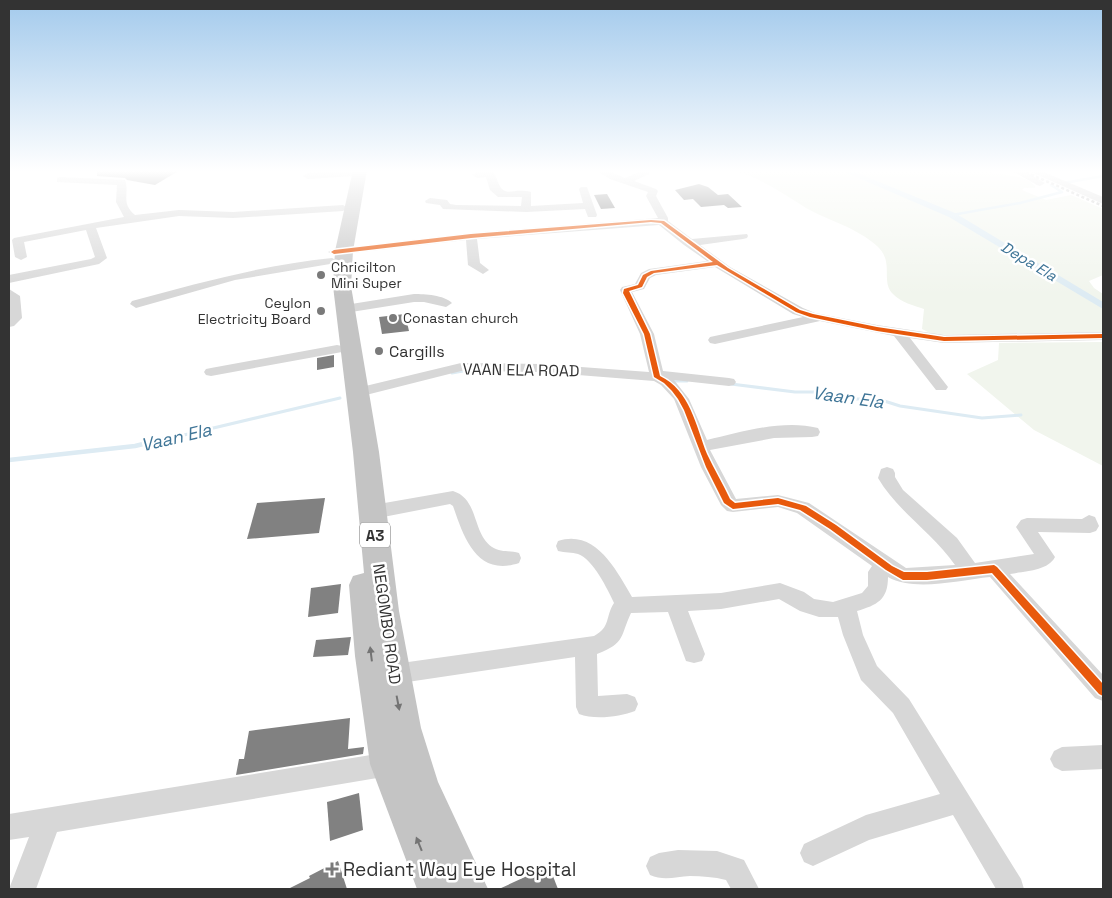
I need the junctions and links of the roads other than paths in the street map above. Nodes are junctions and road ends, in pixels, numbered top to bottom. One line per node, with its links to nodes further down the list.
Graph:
1 (125, 212): 7 (street)
2 (282, 212): 7 (street)
3 (343, 212): 14 (highway, NEGOMBO ROAD / A3)
4 (346, 212): 14 (highway, NEGOMBO ROAD / A3)
5 (590, 212): 10 (street)
6 (660, 212): 8 (street)
7 (132, 218): 9 (street)
8 (662, 222): 10 (street); 13 (street)
9 (90, 226): 15 (street); 18 (street)
10 (602, 226): 11 (street)
11 (472, 236): 14 (street); 17 (street)
12 (743, 236): 13 (street)
13 (688, 243): 16 (street)
14 (337, 255): 21 (street); 22 (highway, NEGOMBO ROAD / A3); 28 (highway, NEGOMBO ROAD / A3)
15 (22, 257)
16 (717, 263): 23 (street); 30 (street)
17 (483, 270)
18 (9, 279)
19 (9, 293): 24 (street)
20 (446, 303): 22 (street)
21 (136, 304)
22 (345, 309): 33 (highway, NEGOMBO ROAD / A3)
23 (821, 318): 25 (street); 27 (street)
24 (9, 323)
25 (900, 333): 26 (street); 32 (street)
26 (1103, 336)
27 (715, 340)
28 (338, 349): 29 (street); 54 (highway, NEGOMBO ROAD / A3, one-way to 28)
29 (211, 372)
30 (657, 376): 31 (street, VAAN ELA ROAD); 33 (street, VAAN ELA ROAD); 35 (street)
31 (728, 382)
32 (941, 387)
33 (358, 392): 37 (highway, NEGOMBO ROAD / A3)
34 (812, 432): 35 (street)
35 (701, 447): 41 (street)
36 (887, 473): 43 (street)
37 (373, 512): 40 (street); 49 (highway, NEGOMBO ROAD / A3)
38 (1089, 522): 42 (street)
39 (565, 546): 45 (street)
40 (512, 558)
41 (882, 563): 43 (street); 46 (street)
42 (994, 569): 43 (street); 50 (street)
43 (970, 572)
44 (675, 604): 45 (street); 46 (street); 48 (street)
45 (626, 605): 47 (street)
46 (846, 606): 55 (street)
47 (586, 647): 49 (street); 51 (street)
48 (694, 654)
49 (394, 674): 62 (highway, NEGOMBO ROAD / A3, one-way to 62)
50 (1103, 690)
51 (627, 704)
52 (1103, 757): 53 (street)
53 (1062, 759)
54 (389, 764): 56 (street); 61 (highway, NEGOMBO ROAD / A3, one-way to 54)
55 (958, 801): 58 (street); 64 (street)
56 (48, 821): 57 (street); 60 (street)
57 (9, 827)
58 (813, 853)
59 (660, 866): 63 (street)
60 (23, 889)
61 (438, 889)
62 (467, 889)
63 (746, 889)
64 (1011, 889)

